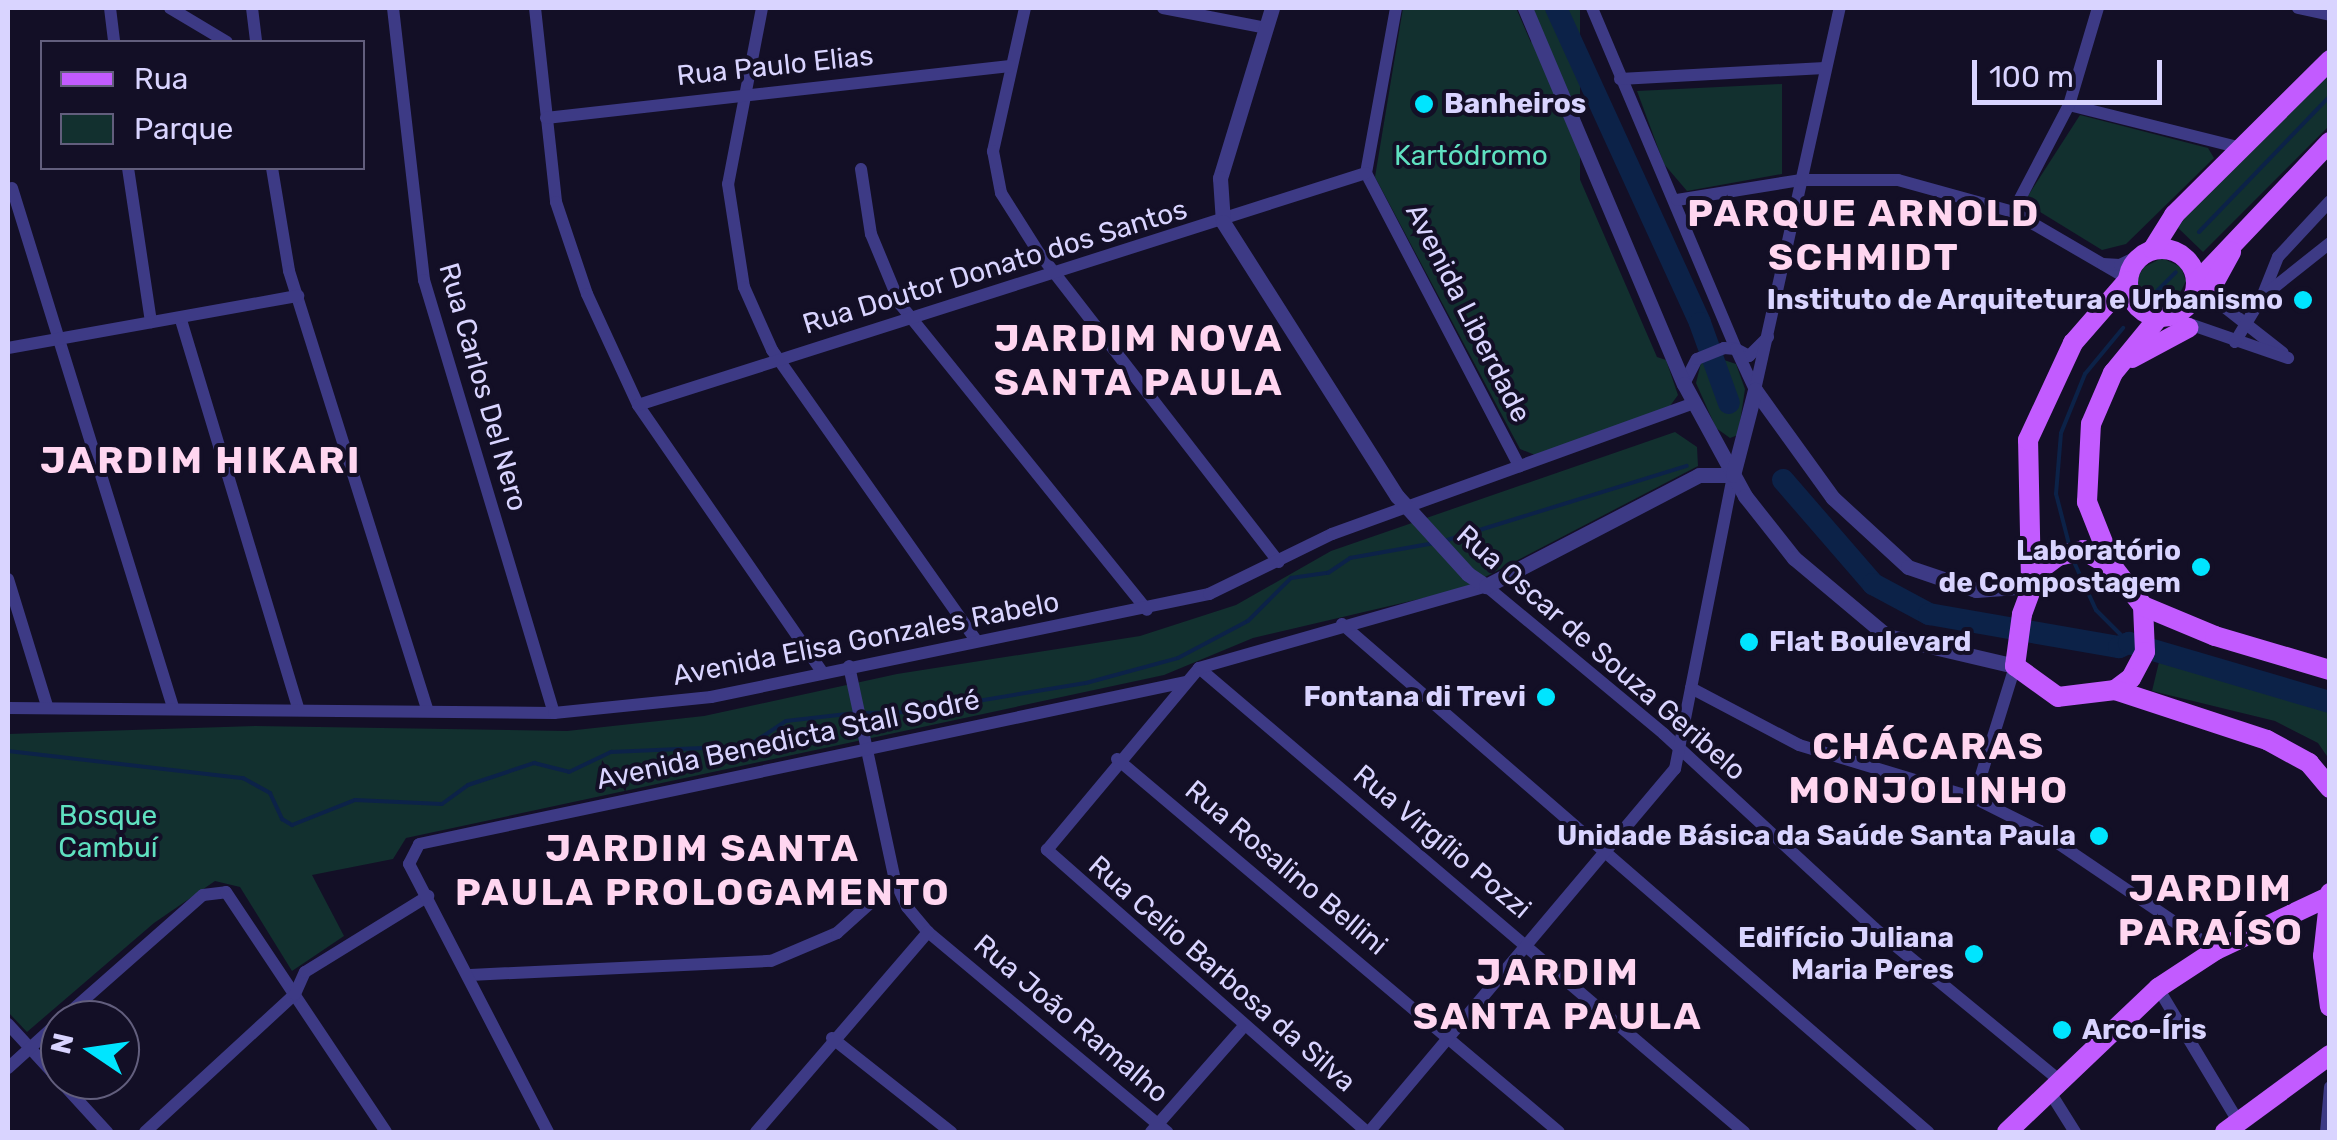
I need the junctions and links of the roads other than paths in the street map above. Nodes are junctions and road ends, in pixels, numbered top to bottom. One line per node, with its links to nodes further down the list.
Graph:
1 (110, 8): 18 (street)
2 (170, 8): 19 (street)
3 (252, 8): 20 (street)
4 (393, 8): 90 (street, Rua Carlos Del Nero)
5 (534, 8): 27 (street)
6 (762, 8): 25 (street)
7 (1024, 8): 22 (street)
8 (1163, 8): 17 (street)
9 (1272, 8): 17 (street)
10 (1396, 8): 33 (street)
11 (1525, 8): 61 (street)
12 (1592, 8): 24 (street)
13 (1840, 8): 23 (street)
14 (2098, 8): 26 (street)
15 (2298, 8): 16 (street)
16 (2330, 15)
17 (1267, 28): 39 (street)
18 (114, 40)
19 (223, 40)
20 (256, 40)
21 (2330, 60): 29 (main road)
22 (1010, 66): 25 (street, Rua Paulo Elias); 43 (street)
23 (1825, 68): 24 (street); 34 (street)
24 (1620, 79): 36 (street)
25 (743, 94): 27 (street, Rua Paulo Elias); 59 (street)
26 (2070, 106): 29 (street); 38 (street)
27 (546, 118): 64 (street)
28 (2330, 142): 45 (main road)
29 (2240, 148): 41 (main road)
30 (861, 169): 49 (street)
31 (128, 170): 52 (street)
32 (272, 170): 46 (street)
33 (1366, 173): 39 (street, Rua Doutor Donato dos Santos); 65 (street, Avenida Liberdade)
34 (1801, 180): 36 (street); 38 (street); 54 (street)
35 (12, 188): 55 (street)
36 (1677, 200): 58 (street)
37 (2330, 202): 47 (street)
38 (2013, 212): 42 (street)
39 (1222, 222): 43 (street, Rua Doutor Donato dos Santos); 67 (street, Rua Oscar de Souza Geribelo)
40 (2330, 243): 47 (street)
41 (2148, 251): 42 (street); 44 (main road); 45 (main road)
42 (2101, 263): 44 (street)
43 (1056, 274): 49 (street, Rua Doutor Donato dos Santos); 68 (street)
44 (2128, 280): 48 (main road); 72 (main road)
45 (2200, 287): 48 (main road); 51 (street)
46 (298, 296): 50 (street); 89 (street)
47 (2262, 297): 51 (street)
48 (2164, 317): 53 (street); 60 (main road)
49 (912, 319): 59 (street, Rua Doutor Donato dos Santos); 74 (street)
50 (181, 320): 52 (street); 88 (street)
51 (2248, 321): 56 (street); 56 (street)
52 (151, 322): 55 (street)
53 (2188, 328): 56 (street); 60 (main road)
54 (1768, 336): 58 (street); 62 (street)
55 (60, 340): 57 (street); 86 (street)
56 (2235, 342)
57 (8, 348)
58 (1736, 349): 61 (street); 62 (street)
59 (779, 362): 64 (street, Rua Doutor Donato dos Santos); 76 (street)
60 (2121, 364): 69 (main road)
61 (1686, 378): 63 (street)
62 (1755, 390): 66 (street); 72 (street)
63 (1694, 403): 65 (street, Avenida Elisa Gonzales Rabelo); 66 (street)
64 (638, 405): 81 (street)
65 (1518, 466): 67 (street, Avenida Elisa Gonzales Rabelo)
66 (1732, 475): 71 (street); 77 (street); 83 (street)
67 (1408, 509): 68 (street, Avenida Elisa Gonzales Rabelo); 71 (street, Rua Oscar de Souza Geribelo)
68 (1278, 562): 74 (street, Avenida Elisa Gonzales Rabelo)
69 (2114, 567): 72 (main road); 73 (main road)
70 (8, 578): 85 (street)
71 (1486, 586): 75 (street); 92 (street, Rua Oscar de Souza Geribelo)
72 (2030, 586): 77 (main road)
73 (2143, 606): 80 (main road); 84 (main road)
74 (1147, 610): 76 (street, Avenida Elisa Gonzales Rabelo)
75 (1342, 624): 79 (street); 96 (street)
76 (975, 639): 78 (street, Avenida Elisa Gonzales Rabelo)
77 (2017, 658): 84 (main road); 95 (street)
78 (849, 666): 81 (street, Avenida Elisa Gonzales Rabelo); 91 (street, Rua João Ramalho)
79 (1200, 668): 82 (street); 101 (street, Rua Virgílio Pozzi)
80 (2330, 670)
81 (824, 673): 90 (street, Avenida Elisa Gonzales Rabelo)
82 (1185, 682): 91 (street, Avenida Benedicta Stall Sodré); 93 (street)
83 (1692, 688): 92 (street); 95 (street)
84 (2115, 690): 94 (main road)
85 (47, 706): 86 (street, Avenida Elisa Gonzales Rabelo); 87 (street, Avenida Elisa Gonzales Rabelo)
86 (173, 707): 88 (street, Avenida Elisa Gonzales Rabelo)
87 (8, 708)
88 (298, 708): 89 (street, Avenida Elisa Gonzales Rabelo)
89 (428, 711): 90 (street, Avenida Elisa Gonzales Rabelo)
90 (554, 713)
91 (870, 746): 97 (street, Rua João Ramalho); 99 (street, Avenida Benedicta Stall Sodré)
92 (1680, 749): 96 (street); 117 (street, Rua Oscar de Souza Geribelo)
93 (1117, 760): 109 (street, Rua Celio Barbosa da Silva); 110 (street, Rua Rosalino Bellini)
94 (2330, 788)
95 (1974, 798): 102 (street)
96 (1605, 855): 101 (street); 131 (street)
97 (895, 881): 100 (street, Rua João Ramalho); 103 (street)
98 (2329, 895): 102 (main road); 107 (main road)
99 (428, 896): 103 (street); 105 (street)
100 (928, 932): 111 (street); 121 (street, Rua João Ramalho)
101 (1528, 947): 110 (street); 130 (street, Rua Virgílio Pozzi)
102 (2216, 950): 104 (main road)
103 (470, 974): 125 (street)
104 (2158, 988): 117 (main road); 120 (street)
105 (295, 994): 106 (street); 123 (street); 124 (street)
106 (83, 1000)
107 (2330, 1007)
108 (8, 1024): 113 (street)
109 (1245, 1026): 121 (street); 128 (street, Rua Celio Barbosa da Silva)
110 (1447, 1036): 128 (street); 129 (street, Rua Rosalino Bellini)
111 (832, 1038): 126 (street); 127 (street)
112 (40, 1039): 113 (street)
113 (30, 1048): 115 (street); 122 (street)
114 (2330, 1055): 116 (main road)
115 (8, 1068)
116 (2294, 1079): 119 (street); 120 (main road)
117 (2053, 1084): 132 (main road); 133 (street, Rua Oscar de Souza Geribelo)
118 (2330, 1087): 119 (street)
119 (2327, 1105): 134 (street)
120 (2231, 1127)
121 (1159, 1130)
122 (107, 1132)
123 (145, 1132)
124 (386, 1132)
125 (548, 1132)
126 (756, 1132)
127 (951, 1132)
128 (1368, 1132)
129 (1558, 1132)
130 (1744, 1132)
131 (1928, 1132)
132 (2007, 1132)
133 (2074, 1132)
134 (2326, 1132)

